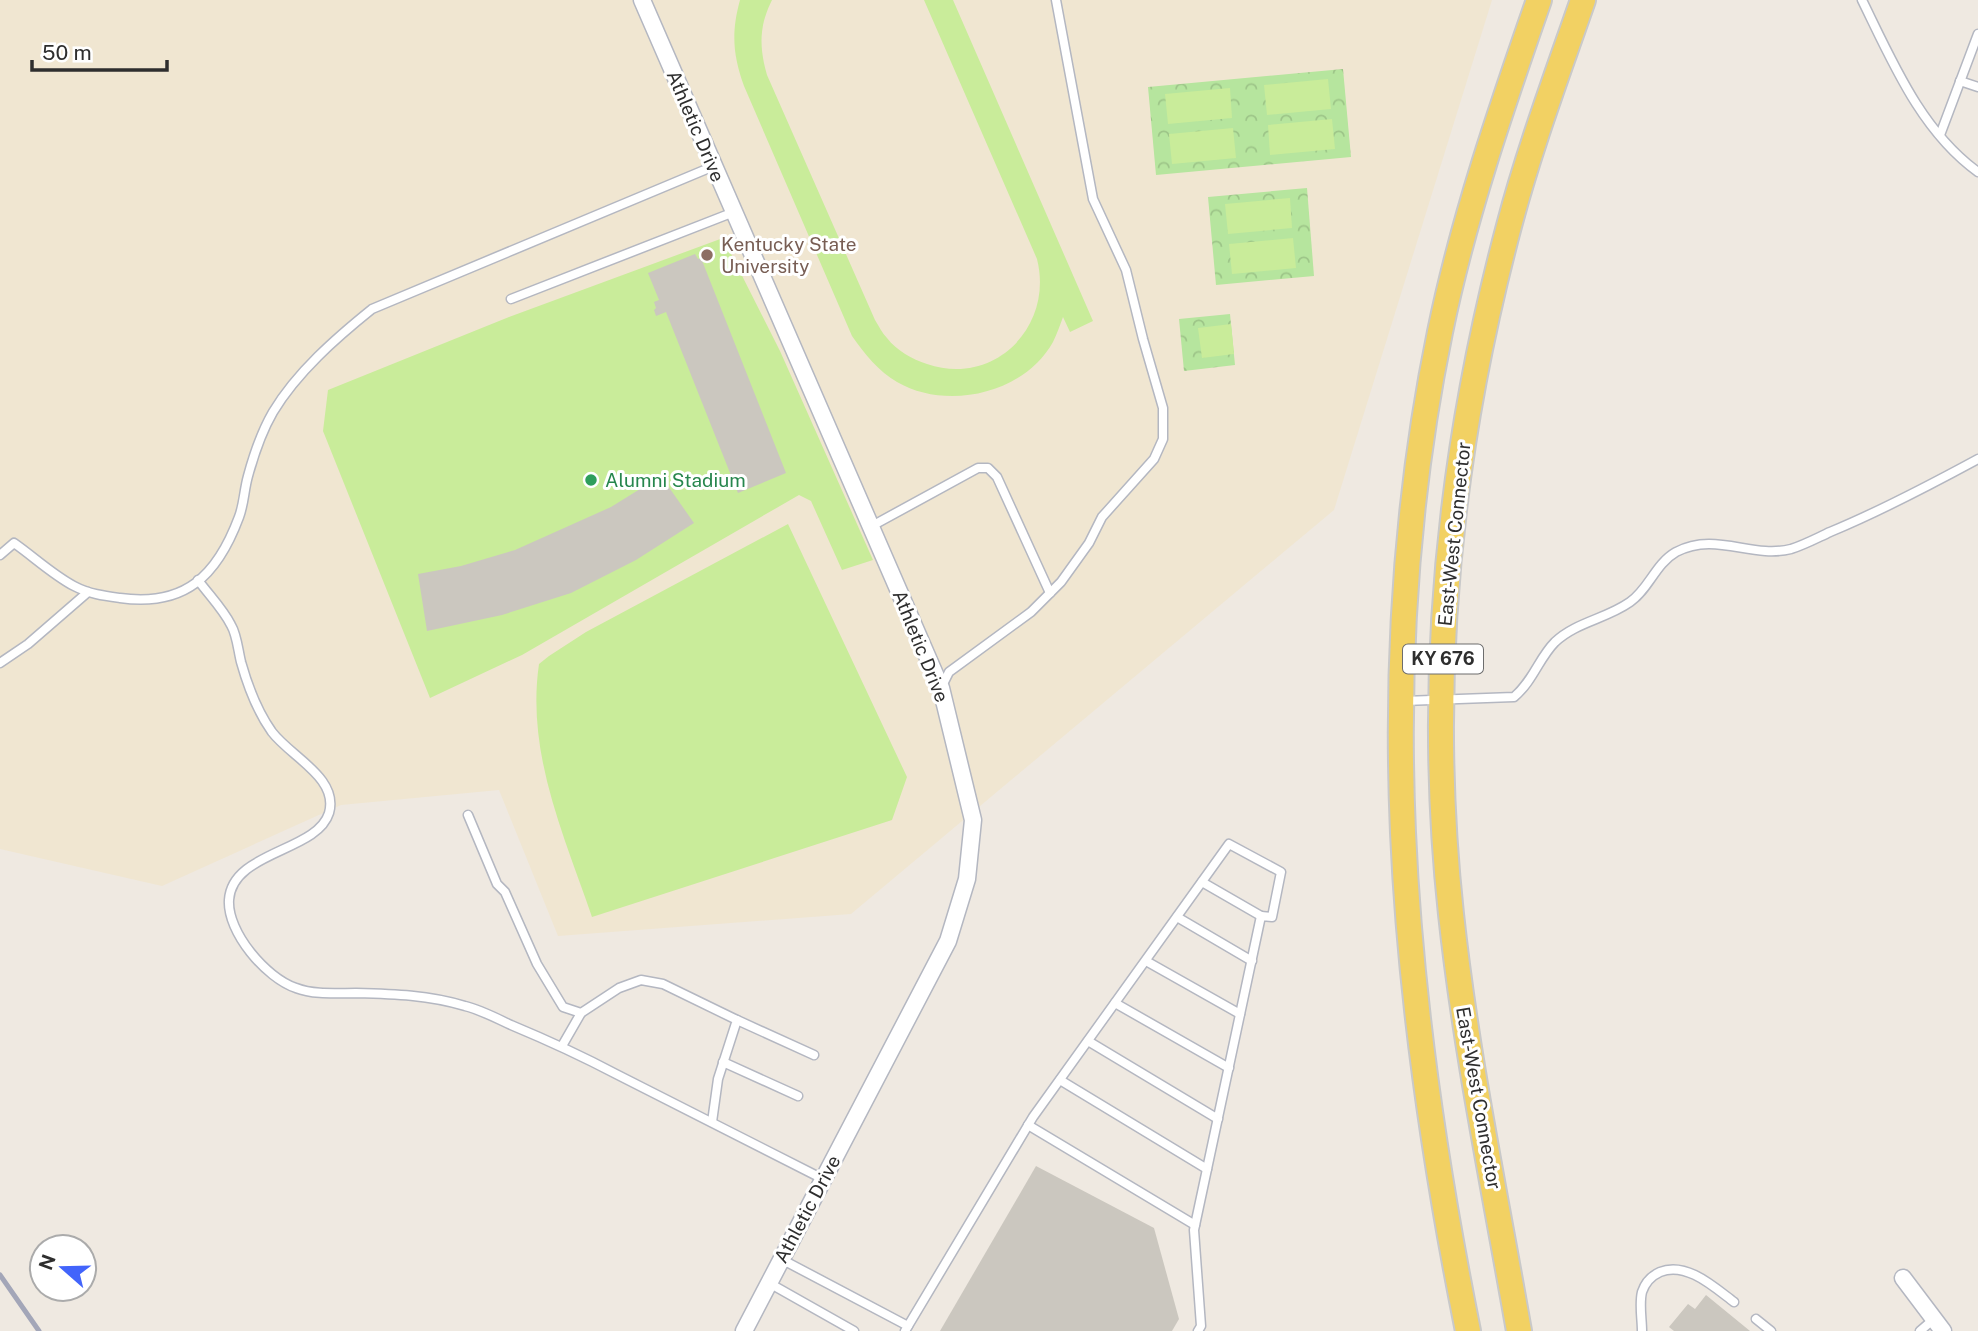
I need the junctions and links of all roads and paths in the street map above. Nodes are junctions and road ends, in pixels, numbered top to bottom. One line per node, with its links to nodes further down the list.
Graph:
1 (642, 0): 10 (street, Athletic Drive)
2 (1056, 0): 19 (lane)
3 (1539, 0): 22 (main road, KY 676)
4 (1583, 0): 23 (main road, East-West Connector / KY 676)
5 (1862, 0): 9 (lane)
6 (1978, 34): 7 (lane)
7 (1960, 80): 8 (lane); 9 (lane)
8 (1978, 87)
9 (1940, 135): 11 (lane)
10 (714, 166): 12 (street, Athletic Drive); 17 (lane)
11 (1978, 172)
12 (734, 212): 13 (lane); 15 (street, Athletic Drive)
13 (510, 299)
14 (1978, 459): 23 (lane)
15 (870, 527): 19 (lane); 21 (street, Athletic Drive)
16 (0, 555): 18 (lane)
17 (198, 580): 18 (lane); 35 (lane)
18 (88, 592): 20 (lane)
19 (1050, 593): 21 (lane)
20 (0, 663)
21 (941, 688): 45 (street, Athletic Drive)
22 (1400, 701): 23 (lane); 57 (main road, KY 676)
23 (1442, 701): 58 (main road, East-West Connector / KY 676)
24 (468, 815): 31 (lane)
25 (1202, 882): 26 (lane); 26 (lane); 27 (lane)
26 (1261, 916): 29 (lane)
27 (1177, 917): 28 (lane); 29 (lane)
28 (1146, 961): 30 (lane); 32 (lane)
29 (1252, 961): 32 (lane)
30 (1115, 1003): 34 (lane); 38 (lane)
31 (581, 1013): 33 (lane); 35 (lane)
32 (1240, 1014): 38 (lane)
33 (737, 1020): 36 (lane); 37 (lane)
34 (1088, 1041): 39 (lane); 41 (lane)
35 (562, 1046): 42 (lane)
36 (814, 1055)
37 (723, 1062): 40 (lane); 42 (lane)
38 (1229, 1068): 41 (lane)
39 (1060, 1080): 43 (lane); 44 (lane)
40 (798, 1096)
41 (1218, 1118): 44 (lane)
42 (712, 1122): 45 (lane)
43 (1028, 1125): 46 (lane); 53 (lane)
44 (1207, 1169): 46 (lane)
45 (823, 1178): 47 (street, Athletic Drive)
46 (1195, 1224): 56 (lane)
47 (782, 1259): 49 (street, Athletic Drive); 53 (lane)
48 (1903, 1278): 52 (street)
49 (769, 1283): 54 (street, Athletic Drive); 55 (lane)
50 (1734, 1302): 59 (lane)
51 (1756, 1319): 60 (lane)
52 (1939, 1325): 61 (lane)
53 (906, 1328)
54 (744, 1331)
55 (854, 1331)
56 (1198, 1331)
57 (1468, 1331)
58 (1519, 1331)
59 (1642, 1331)
60 (1772, 1331)
61 (1920, 1331)

